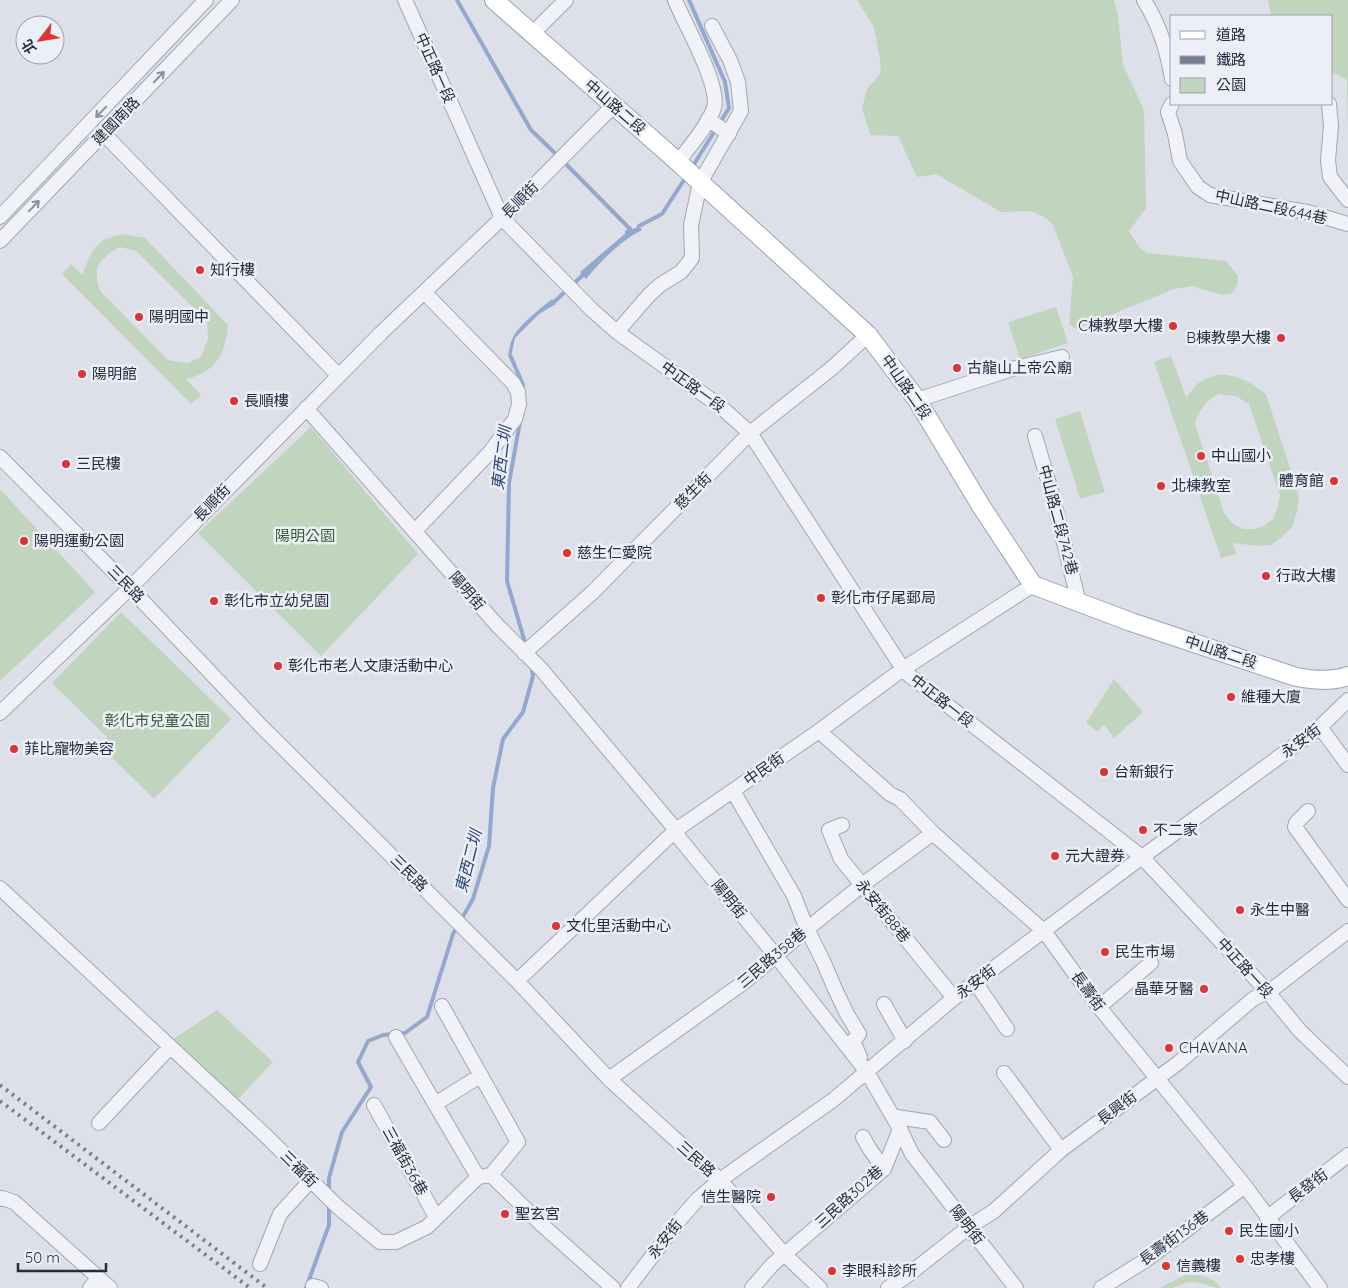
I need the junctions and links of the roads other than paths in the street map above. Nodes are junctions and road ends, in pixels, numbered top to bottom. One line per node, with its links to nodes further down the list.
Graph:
1 (206, 0): 19 (street, 建國南路, one-way to 19)
2 (232, 0): 15 (street, 建國南路, one-way to 2)
3 (405, 0): 20 (street, 中正路一段)
4 (494, 0): 9 (main road, 中山路二段)
5 (566, 0): 9 (street)
6 (675, 0): 14 (street)
7 (1144, 0): 10 (street)
8 (712, 26): 16 (street)
9 (532, 34): 13 (main road, 中山路二段)
10 (1170, 68)
11 (1172, 105): 21 (street, 中山路二段644巷)
12 (1329, 105): 18 (street)
13 (613, 106): 17 (main road, 中山路二段); 20 (street, 長順街)
14 (708, 119): 16 (street); 17 (street)
15 (104, 134): 22 (street, 建國南路, one-way to 15); 27 (street)
16 (729, 134): 17 (street)
17 (689, 173): 24 (street); 25 (main road, 中山路二段)
18 (1348, 200)
19 (0, 217)
20 (502, 218): 23 (street, 長順街); 24 (street, 中正路一段)
21 (1348, 224)
22 (0, 240)
23 (424, 292): 27 (street, 長順街); 33 (street)
24 (618, 332): 30 (street, 中正路一段)
25 (868, 335): 28 (main road, 中山路二段); 30 (street, 慈生街)
26 (1062, 357): 28 (street)
27 (339, 376): 29 (street, 長順街)
28 (917, 400): 34 (main road, 中山路二段)
29 (306, 408): 33 (street, 陽明街); 35 (street, 長順街)
30 (750, 433): 37 (street, 慈生街); 38 (street, 中正路一段)
31 (1035, 436): 36 (street, 中山路二段742巷)
32 (0, 457): 35 (street, 三民路)
33 (415, 532): 37 (street, 陽明街)
34 (1033, 585): 36 (main road, 中山路二段); 38 (street, 中民街)
35 (130, 588): 41 (street, 長順街); 59 (street, 三民路)
36 (1079, 603): 39 (main road, 中山路二段)
37 (524, 653): 48 (street, 陽明街)
38 (903, 669): 43 (street, 中民街); 50 (street, 中正路一段)
39 (1348, 676)
40 (1348, 700): 42 (street, 永安街)
41 (0, 713)
42 (1320, 727): 44 (street); 50 (street, 永安街)
43 (819, 731): 45 (street, 中民街); 49 (street, 長壽街)
44 (1348, 765)
45 (733, 791): 48 (street, 中民街); 54 (street)
46 (1308, 810): 53 (street)
47 (842, 825): 51 (street, 永安街88巷)
48 (676, 830): 57 (street, 陽明街); 59 (street, 中民街)
49 (933, 833): 51 (street, 三民路358巷); 56 (street, 長壽街)
50 (1142, 857): 56 (street, 永安街); 61 (street, 中正路一段)
51 (862, 885): 54 (street, 三民路358巷); 62 (street, 永安街88巷)
52 (0, 888): 69 (street, 三福街)
53 (1348, 900)
54 (806, 928): 57 (street, 三民路358巷); 70 (street)
55 (1348, 930): 61 (street, 長興街)
56 (1044, 931): 60 (street, 永安街); 65 (street, 長壽街)
57 (776, 956): 70 (street, 陽明街); 74 (street, 三民路358巷)
58 (1151, 963): 65 (street)
59 (517, 981): 74 (street, 三民路)
60 (975, 982): 62 (street, 永安街); 66 (street)
61 (1267, 991): 73 (street, 中正路一段); 75 (street, 長興街)
62 (954, 998): 68 (street, 永安街)
63 (884, 1004): 68 (street)
64 (442, 1006): 72 (street)
65 (1099, 1007): 75 (street, 長壽街)
66 (1007, 1029)
67 (396, 1037): 76 (street)
68 (905, 1041): 70 (street, 永安街)
69 (170, 1048): 78 (street); 86 (street, 三福街)
70 (867, 1072): 79 (street, 陽明街); 87 (street, 永安街)
71 (1004, 1073): 82 (street)
72 (480, 1076): 76 (street); 85 (street)
73 (1348, 1077)
74 (609, 1079): 87 (street, 三民路)
75 (1157, 1079): 82 (street, 長興街); 88 (street, 長壽街)
76 (435, 1104): 85 (street)
77 (374, 1105): 90 (street, 三福街36巷)
78 (99, 1123)
79 (897, 1124): 81 (street); 84 (street, 三民路302巷); 92 (street, 陽明街)
80 (863, 1137): 84 (street)
81 (944, 1140)
82 (1061, 1150): 92 (street, 長興街)
83 (1348, 1155): 91 (street, 長發街)
84 (884, 1169): 93 (street, 三民路302巷)
85 (484, 1176): 90 (street, 三福街); 97 (street)
86 (311, 1180): 90 (street, 三福街); 94 (street)
87 (720, 1180): 93 (street, 三民路); 98 (street, 永安街)
88 (1245, 1186): 91 (street, 長壽街); 103 (street, 長壽街136巷)
89 (0, 1200): 95 (street)
90 (436, 1218)
91 (1268, 1218): 104 (street, 長壽街)
92 (969, 1227): 101 (street, 長興街); 102 (street, 陽明街)
93 (784, 1254): 99 (street, 三民路302巷); 100 (street, 三民路)
94 (260, 1264)
95 (94, 1283): 96 (street)
96 (110, 1288)
97 (612, 1288)
98 (628, 1288)
99 (752, 1288)
100 (820, 1288)
101 (888, 1288)
102 (1016, 1288)
103 (1101, 1288)
104 (1320, 1288)

